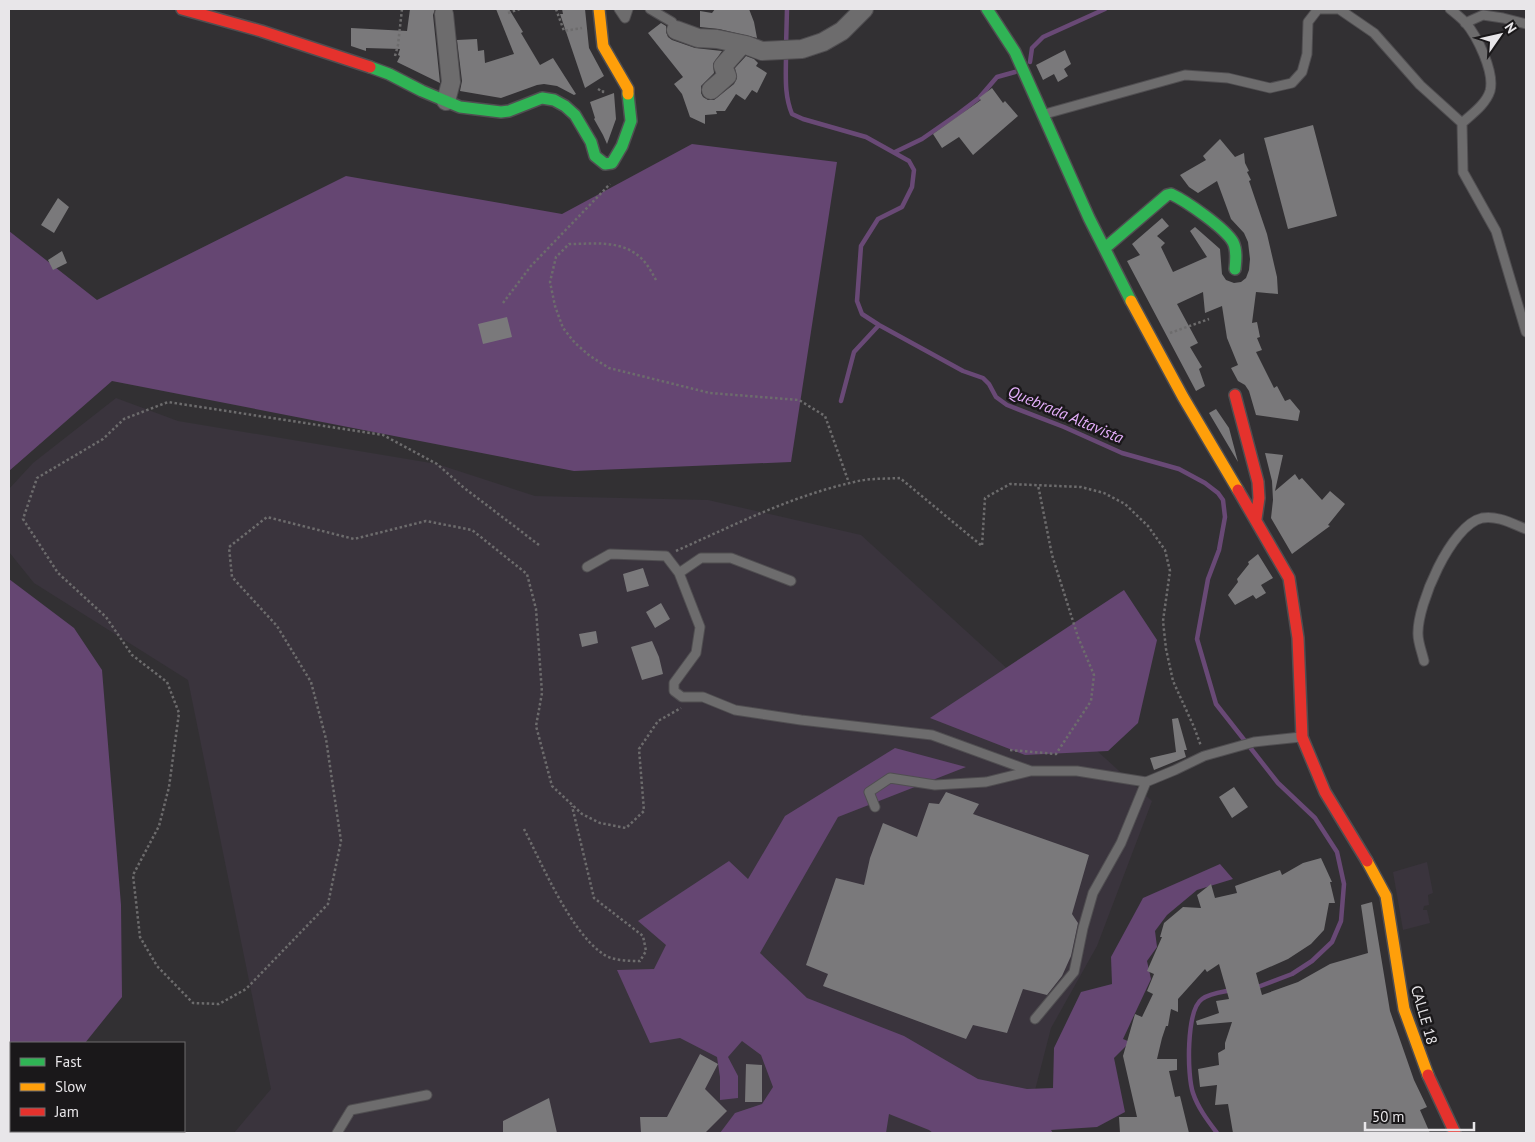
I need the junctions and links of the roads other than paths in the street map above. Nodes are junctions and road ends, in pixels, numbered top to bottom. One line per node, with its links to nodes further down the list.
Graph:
1 (182, 9): 16 (street)
2 (598, 9): 16 (street)
3 (619, 9): 4 (lane)
4 (628, 9)
5 (650, 9): 13 (lane)
6 (864, 9): 14 (street)
7 (987, 9): 17 (street)
8 (1317, 9): 17 (lane); 18 (lane)
9 (1450, 9): 11 (lane)
10 (444, 14): 16 (street)
11 (1465, 23): 12 (lane); 18 (lane)
12 (1526, 24)
13 (676, 30): 14 (street)
14 (741, 44): 15 (street)
15 (711, 90)
16 (446, 101)
17 (1043, 114): 19 (street)
18 (1462, 123): 21 (lane)
19 (1105, 248): 20 (street); 23 (street)
20 (1235, 269)
21 (1526, 332)
22 (1235, 395): 23 (street)
23 (1256, 519): 29 (street)
24 (1526, 529): 28 (lane)
25 (587, 567): 26 (lane)
26 (679, 573): 27 (lane); 30 (lane)
27 (791, 581)
28 (1424, 661)
29 (1302, 737): 31 (lane); 35 (street, CALLE 18)
30 (1031, 771): 31 (lane); 32 (lane)
31 (1146, 782): 33 (lane)
32 (875, 807)
33 (1035, 1019)
34 (428, 1095): 37 (lane)
35 (1452, 1128): 36 (lane)
36 (1442, 1132)
37 (337, 1133)

